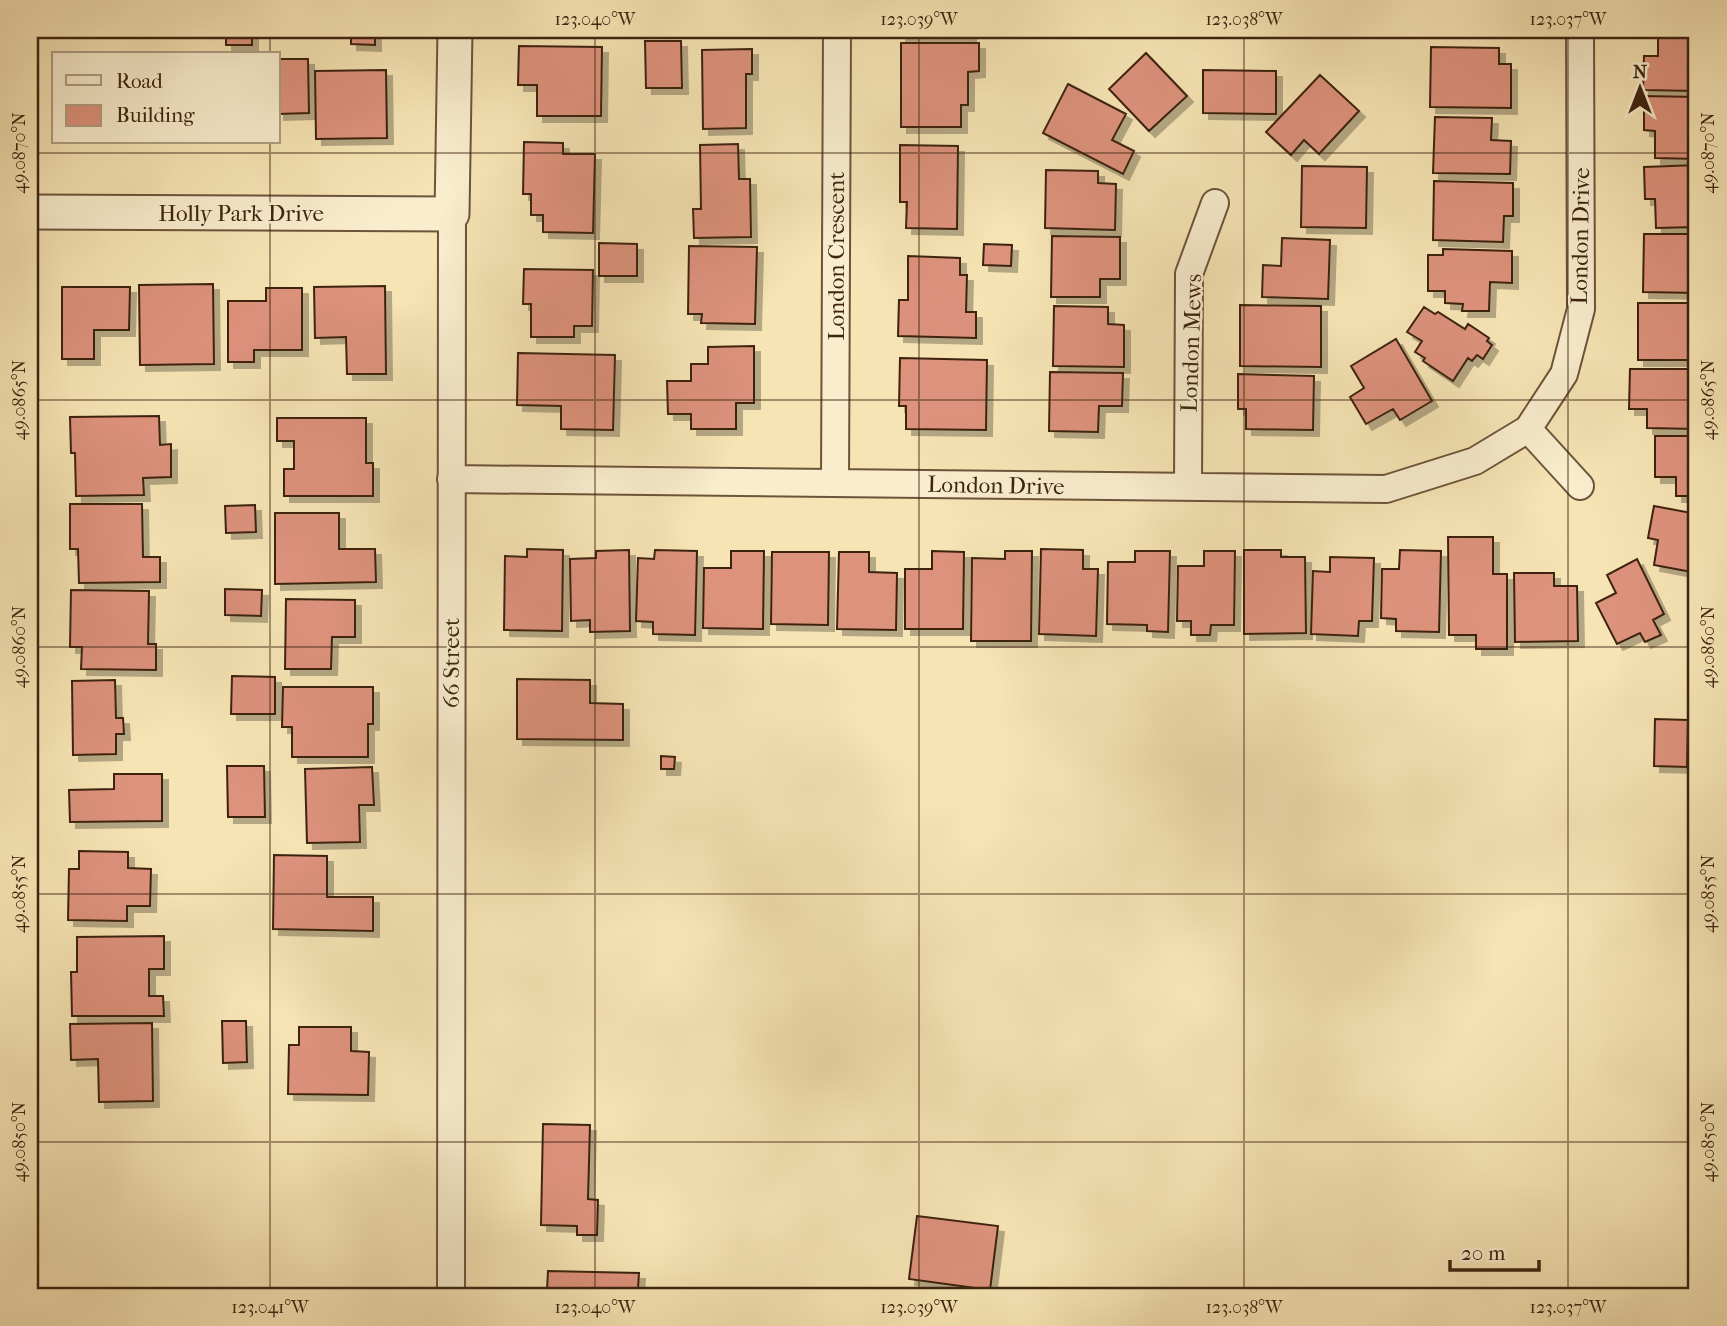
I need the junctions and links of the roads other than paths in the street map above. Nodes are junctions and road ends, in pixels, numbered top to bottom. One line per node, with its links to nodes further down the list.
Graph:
1 (455, 30): 6 (street, 66 Street)
2 (837, 30): 9 (street, London Crescent)
3 (1580, 30): 7 (street, London Drive)
4 (1215, 203): 11 (street, London Mews)
5 (30, 212): 6 (street, Holly Park Drive)
6 (452, 214): 8 (street, 66 Street)
7 (1528, 429): 10 (street); 11 (street, London Drive)
8 (451, 479): 9 (street, London Drive); 12 (street, 66 Street)
9 (835, 483): 11 (street, London Drive)
10 (1580, 486)
11 (1188, 487)
12 (450, 1296)

